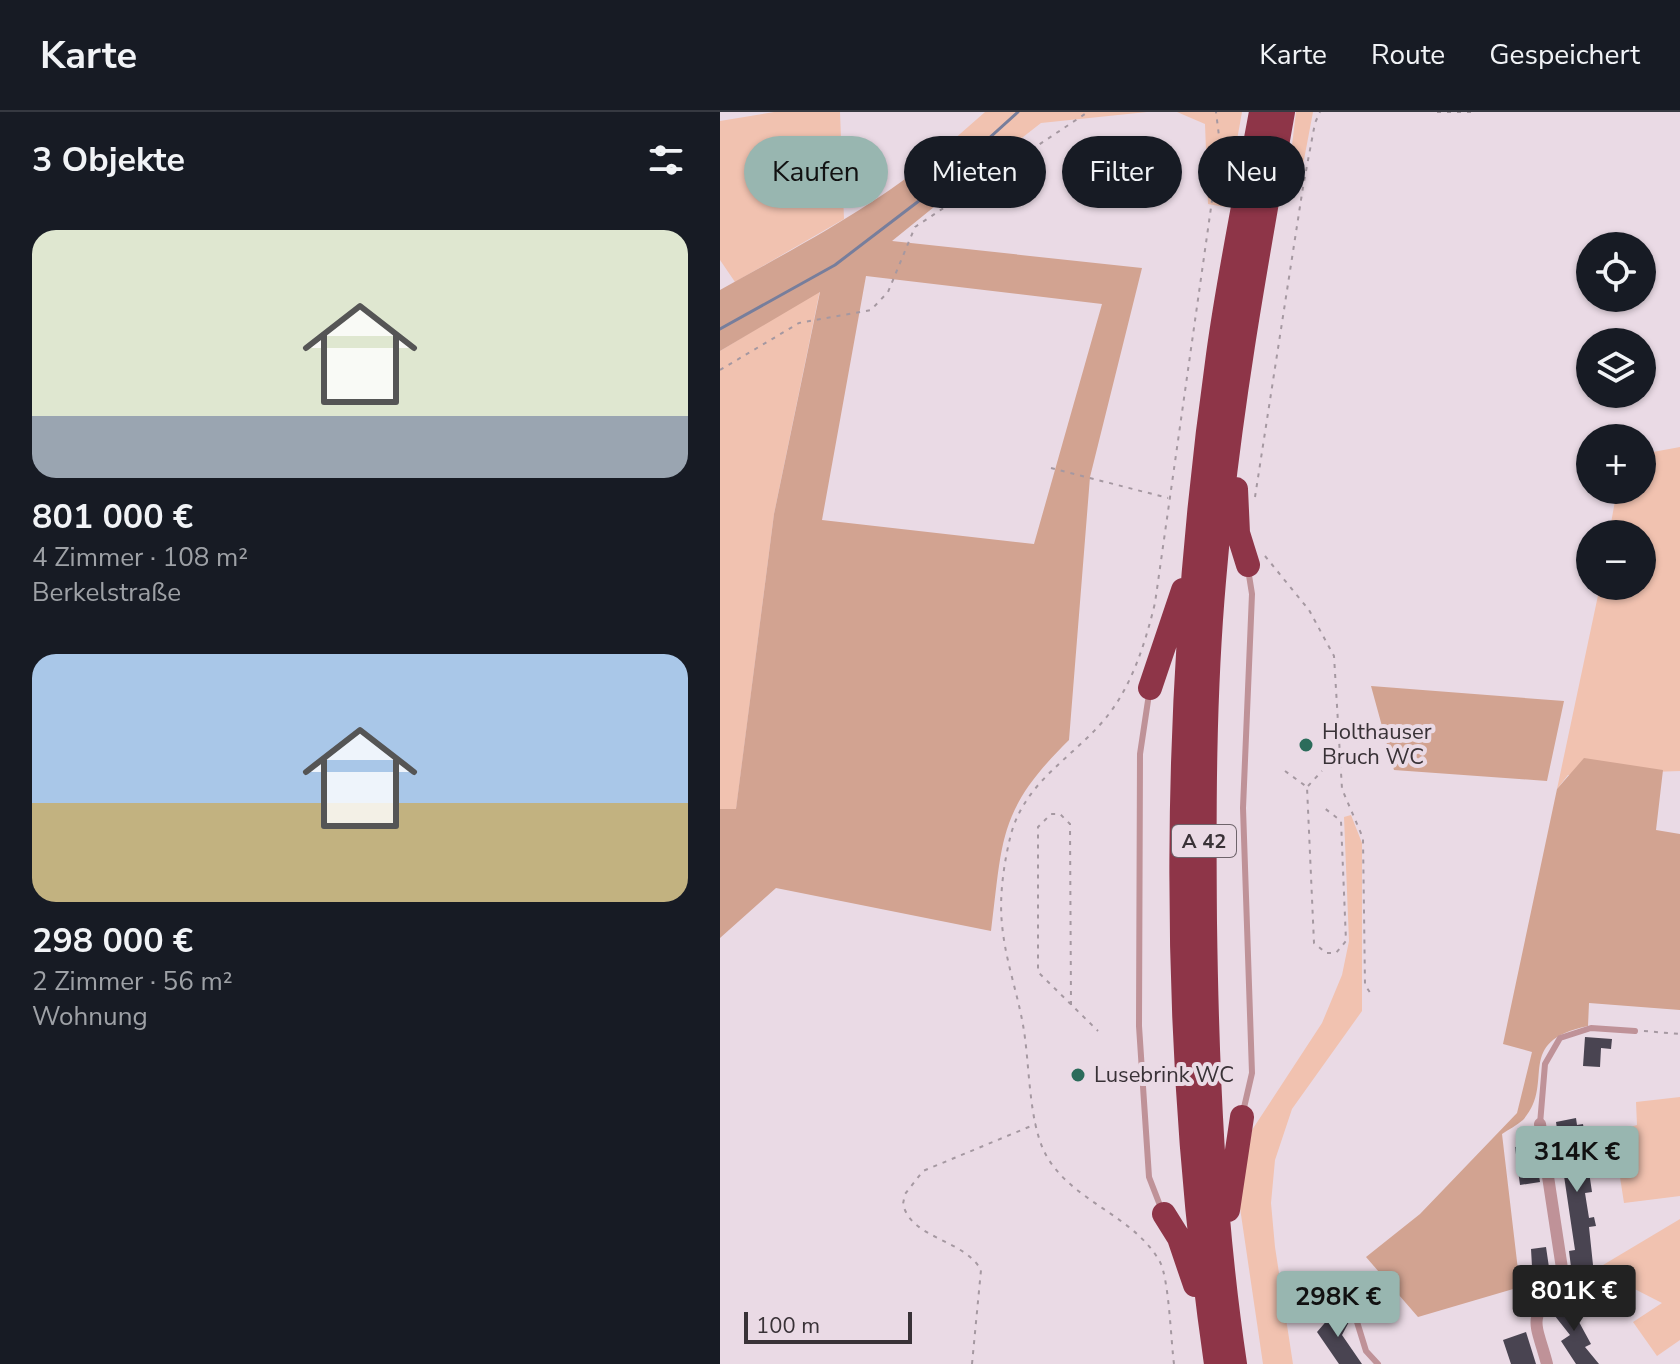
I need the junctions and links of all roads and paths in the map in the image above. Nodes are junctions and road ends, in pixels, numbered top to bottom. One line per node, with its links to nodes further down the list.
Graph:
1 (1088, 112): 8 (path)
2 (1216, 112): 12 (path)
3 (1261, 112): 13 (highway, A 42)
4 (1283, 112): 9 (highway, A 42)
5 (1320, 112): 11 (path)
6 (1437, 112): 7 (path)
7 (1471, 112)
8 (720, 370)
9 (1236, 386): 14 (highway); 29 (highway, A 42)
10 (1051, 468): 12 (path)
11 (1255, 498)
12 (1169, 499): 26 (path)
13 (1198, 525): 15 (highway); 34 (highway, A 42)
14 (1255, 558): 20 (path); 25 (lane)
15 (1150, 688): 28 (lane)
16 (1285, 771): 18 (path)
17 (1322, 771): 18 (path)
18 (1307, 787): 19 (path)
19 (1323, 807)
20 (1373, 997)
21 (1071, 1005): 21 (path); 22 (path)
22 (1098, 1031)
23 (1635, 1031): 24 (path); 27 (lane)
24 (1680, 1034)
25 (1242, 1117): 29 (highway)
26 (1037, 1123): 31 (path); 32 (path)
27 (1540, 1124): 37 (street)
28 (1164, 1214): 33 (highway)
29 (1226, 1296): 35 (highway, A 42)
30 (1353, 1309): 36 (lane)
31 (972, 1364)
32 (1174, 1364)
33 (1207, 1364)
34 (1216, 1364)
35 (1235, 1364)
36 (1378, 1364)
37 (1547, 1364)

